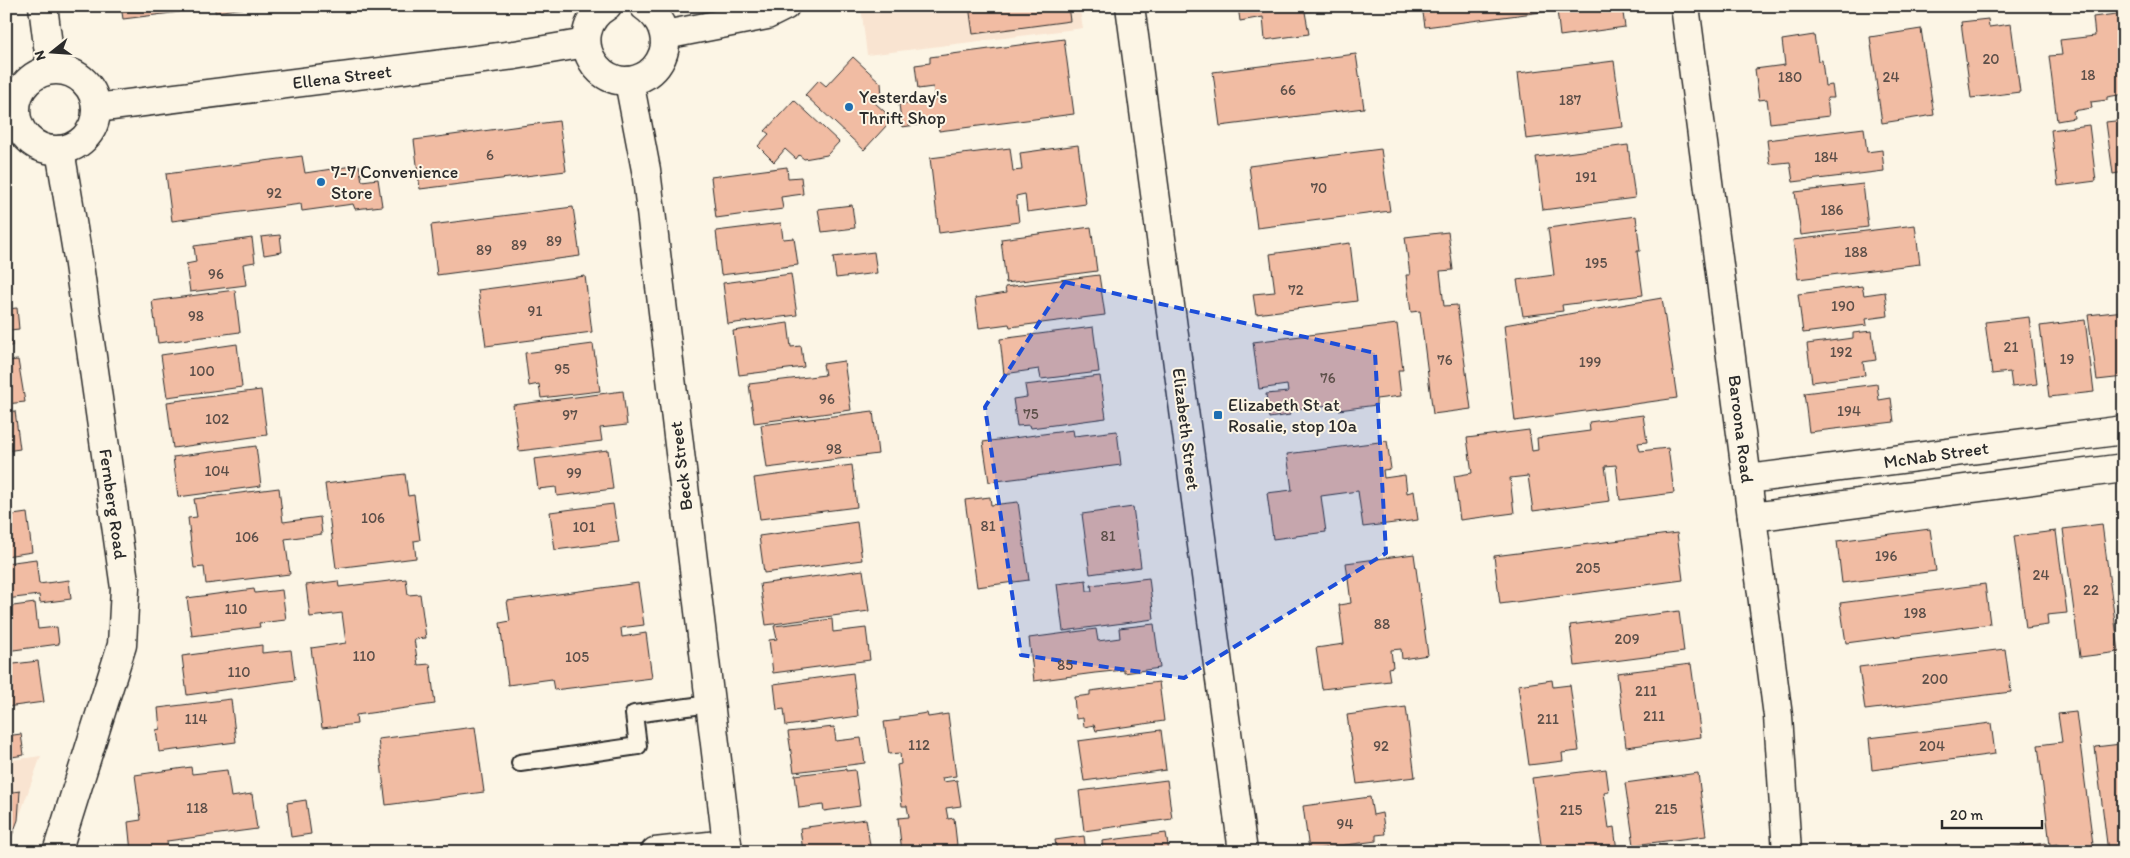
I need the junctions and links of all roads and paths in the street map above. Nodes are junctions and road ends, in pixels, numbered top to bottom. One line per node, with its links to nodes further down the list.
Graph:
1 (43, 6): 9 (street)
2 (607, 6): 8 (street)
3 (644, 6): 7 (street)
4 (785, 6): 7 (street)
5 (1130, 6): 24 (street, Elizabeth Street)
6 (1685, 6): 16 (street, Baroona Road)
7 (665, 35): 10 (street)
8 (586, 43): 10 (street); 11 (street, Ellena Street)
9 (51, 69): 11 (street); 12 (street)
10 (628, 81): 18 (street, Beck Street)
11 (96, 108): 13 (street)
12 (11, 113): 13 (street)
13 (60, 150): 22 (street, Fernberg Road)
14 (2124, 430): 16 (street, McNab Street)
15 (2124, 468): 17 (street, McNab Street)
16 (1748, 479): 17 (street, Baroona Road)
17 (1752, 516): 20 (street, Baroona Road)
18 (710, 704): 19 (lane); 21 (street, Beck Street)
19 (520, 763)
20 (1790, 844)
21 (728, 848): 23 (street)
22 (57, 852)
23 (655, 852)
24 (1243, 852)

